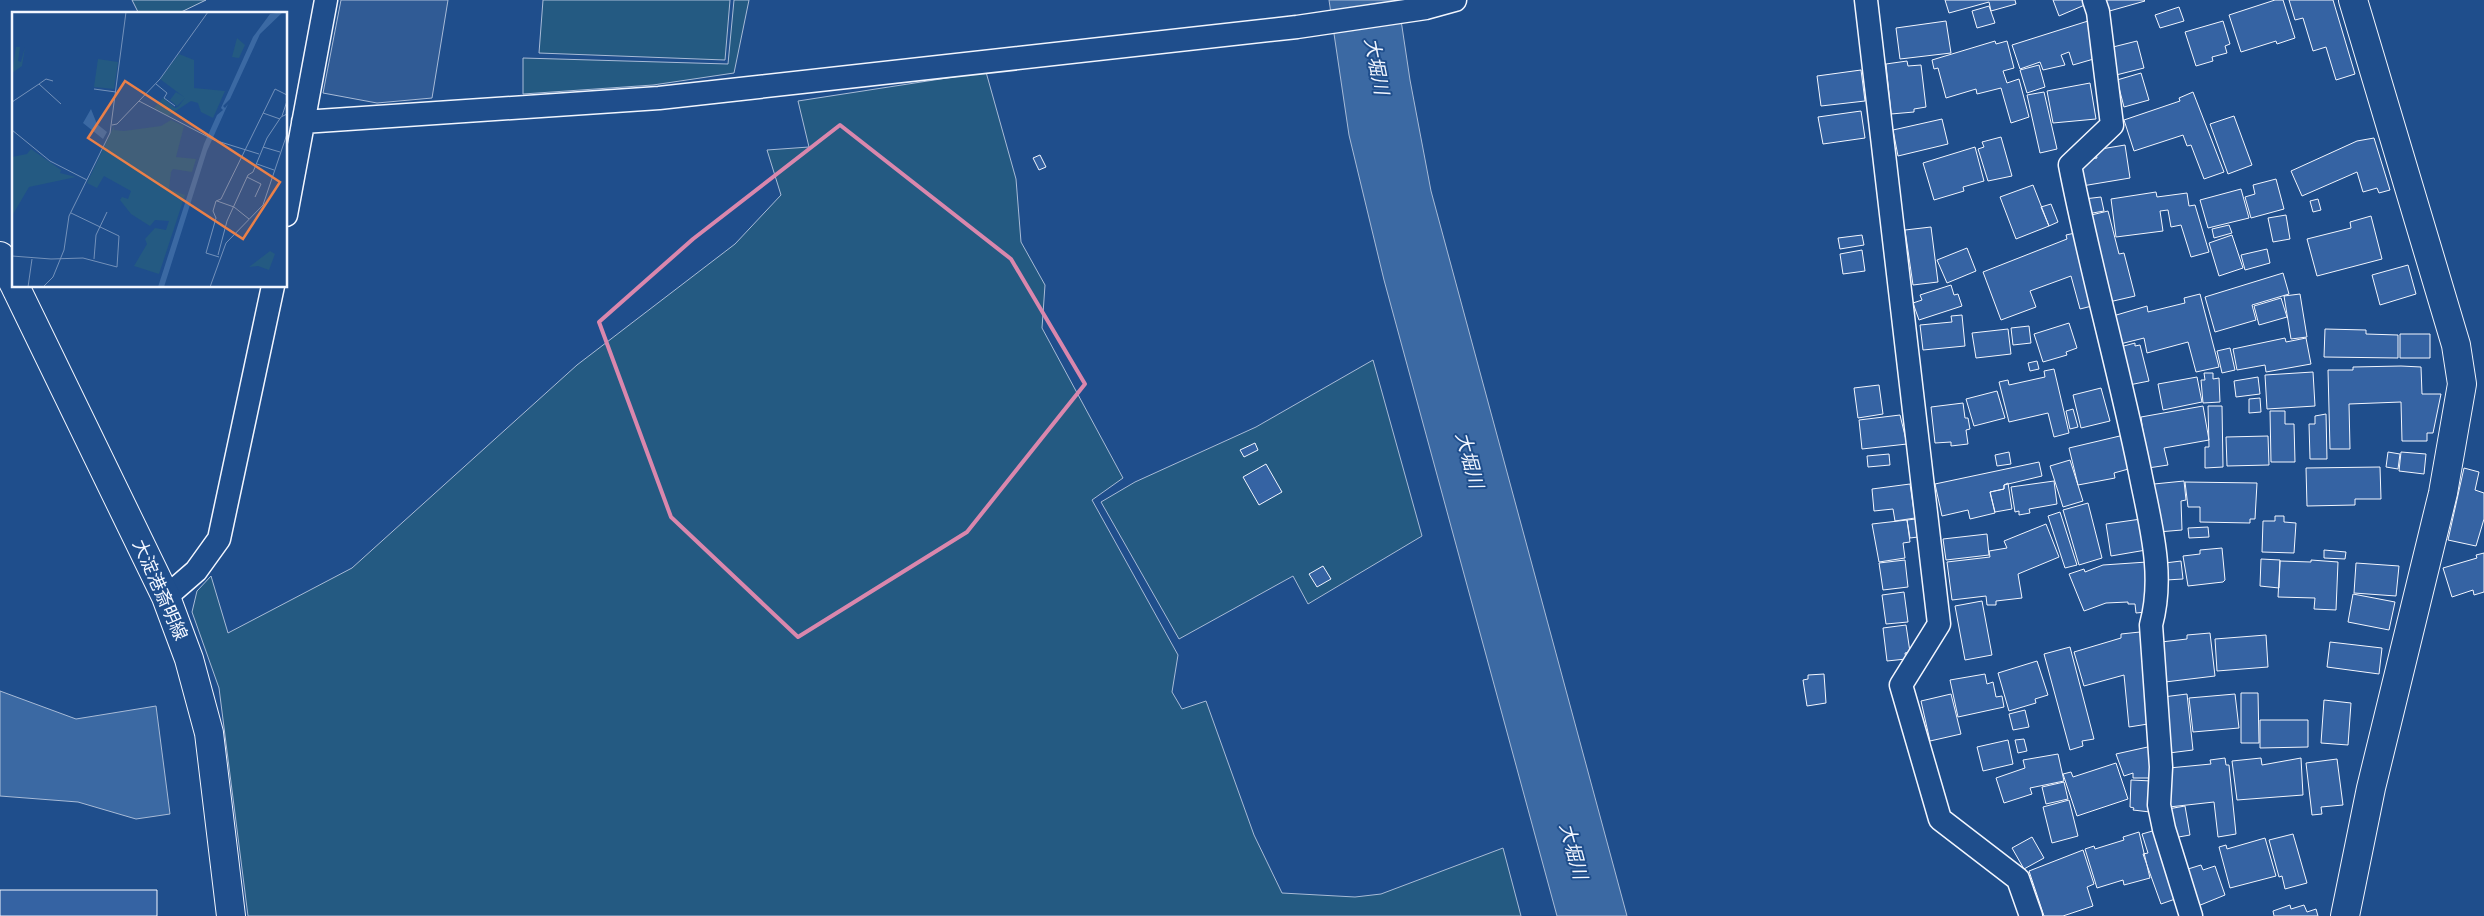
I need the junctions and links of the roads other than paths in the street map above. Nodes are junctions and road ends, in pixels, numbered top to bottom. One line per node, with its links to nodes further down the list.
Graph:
1 (326, 0): 6 (street)
2 (1455, 0): 6 (street)
3 (1866, 0): 14 (street)
4 (2094, 0): 15 (street)
5 (2353, 0): 16 (street)
6 (303, 122): 7 (street)
7 (288, 204)
8 (0, 256): 9 (street, 大淀港斎明線)
9 (12, 281)
10 (15, 288): 12 (street, 大淀港斎明線)
11 (273, 288): 12 (street)
12 (166, 597): 13 (street, 大淀港斎明線)
13 (231, 916)
14 (2031, 916)
15 (2192, 916)
16 (2345, 916)

